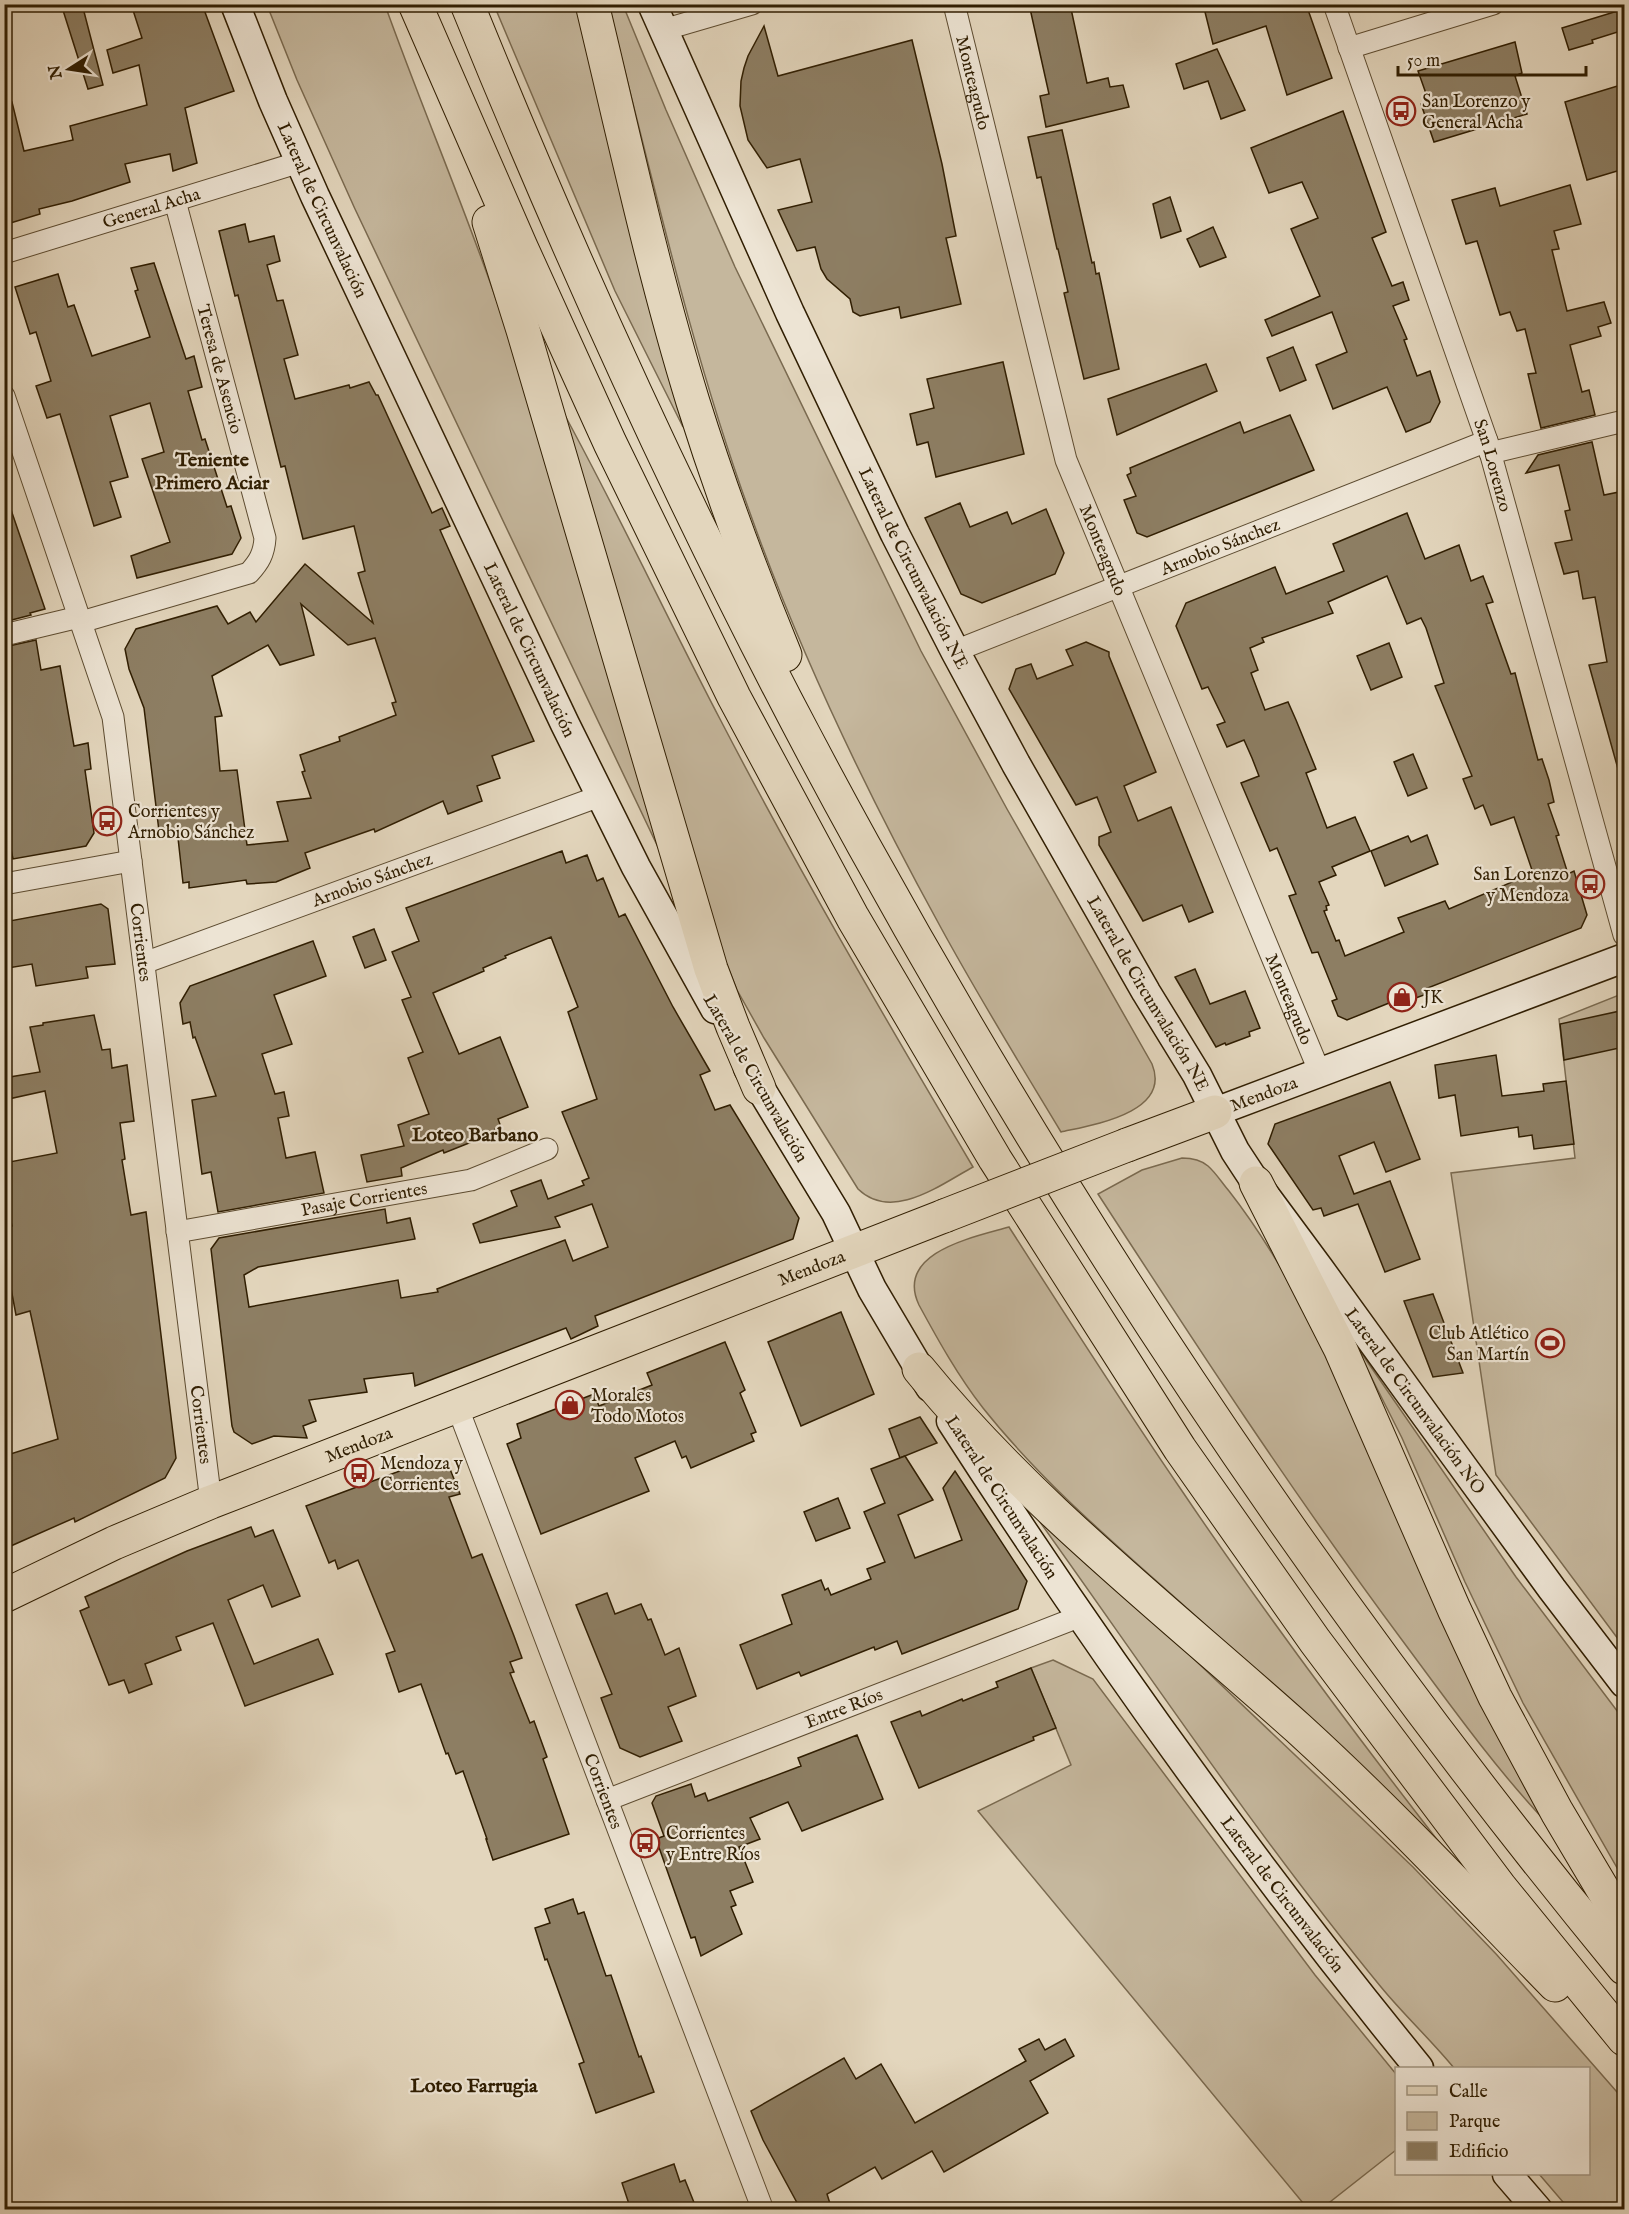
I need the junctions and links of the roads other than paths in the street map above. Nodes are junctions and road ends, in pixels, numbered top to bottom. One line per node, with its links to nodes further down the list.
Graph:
1 (236, 4): 11 (street, Lateral de Circunvalación)
2 (467, 4): 22 (main road)
3 (592, 4): 22 (main road)
4 (752, 4): 9 (street)
5 (954, 4): 17 (street, Monteagudo)
6 (1334, 4): 10 (street, San Lorenzo)
7 (1493, 4): 10 (street)
8 (419, 16): 29 (main road); 44 (main road)
9 (657, 17): 20 (street, Lateral de Circunvalación NE)
10 (1349, 48): 16 (street, San Lorenzo)
11 (300, 162): 12 (street, General Acha); 21 (street, Lateral de Circunvalación)
12 (175, 201): 13 (street, General Acha); 18 (street, Teresa de Asencio)
13 (4, 253)
14 (4, 396): 18 (street, Corrientes)
15 (1624, 421): 16 (street, Arnobio Sánchez)
16 (1488, 447): 17 (street, Arnobio Sánchez); 25 (street, San Lorenzo)
17 (1118, 586): 20 (street, Arnobio Sánchez); 28 (street, Monteagudo)
18 (80, 619): 19 (street, Teresa de Asencio); 23 (street, Corrientes)
19 (4, 635)
20 (955, 651): 30 (street, Lateral de Circunvalación NE)
21 (600, 796): 27 (street, Arnobio Sánchez); 29 (street, Lateral de Circunvalación)
22 (863, 845): 43 (main road)
23 (131, 861): 24 (street); 27 (street, Corrientes)
24 (4, 884)
25 (1624, 935)
26 (1624, 958): 28 (street, Mendoza)
27 (144, 963): 33 (street, Corrientes)
28 (1320, 1073): 30 (street, Mendoza)
29 (759, 1088): 34 (street, Lateral de Circunvalación)
30 (1215, 1112): 32 (street, Lateral de Circunvalación NO); 34 (main road, Mendoza, bridge)
31 (547, 1149): 33 (street, Pasaje Corrientes)
32 (1256, 1183): 40 (street, Lateral de Circunvalación NO); 42 (main road)
33 (177, 1232): 37 (street, Corrientes)
34 (854, 1251): 35 (street, Lateral de Circunvalación); 36 (main road, Mendoza)
35 (919, 1369): 39 (street, Lateral de Circunvalación); 45 (main road)
36 (458, 1406): 37 (main road, Mendoza); 41 (street, Corrientes)
37 (211, 1502): 38 (main road, Mendoza)
38 (4, 1596)
39 (1081, 1616): 41 (street, Entre Ríos); 46 (street, Lateral de Circunvalación)
40 (1624, 1683)
41 (607, 1800): 48 (street, Corrientes)
42 (1624, 1924)
43 (1624, 1968)
44 (1624, 2039)
45 (1624, 2057)
46 (1418, 2067)
47 (1508, 2175): 49 (street)
48 (763, 2210)
49 (1538, 2210)

